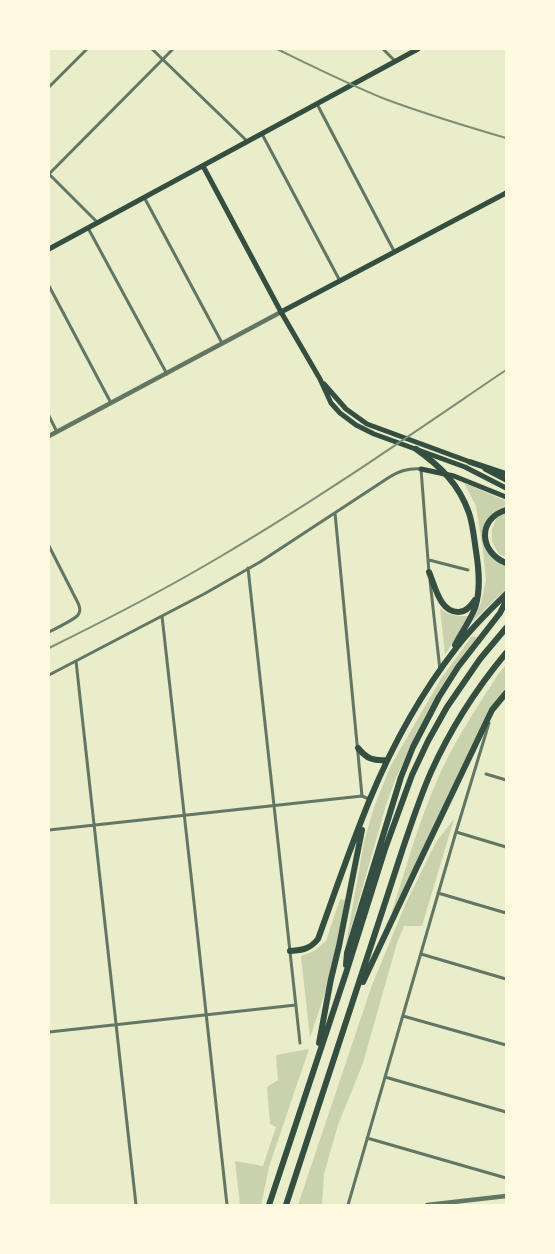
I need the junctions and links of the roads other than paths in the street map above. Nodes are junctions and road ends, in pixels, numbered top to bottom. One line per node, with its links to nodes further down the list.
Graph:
1 (87, 49): 8 (street)
2 (152, 49): 6 (street)
3 (173, 49): 6 (street)
4 (382, 49): 7 (street)
5 (418, 49): 7 (main road)
6 (162, 59): 11 (street); 13 (street)
7 (395, 61): 9 (main road)
8 (49, 87)
9 (316, 104): 10 (main road); 19 (street)
10 (262, 133): 11 (main road); 20 (street)
11 (248, 141): 12 (main road)
12 (202, 166): 15 (main road); 22 (main road)
13 (49, 174): 16 (street)
14 (506, 193): 19 (main road)
15 (144, 197): 16 (main road); 23 (street)
16 (98, 223): 17 (main road)
17 (88, 228): 18 (main road); 24 (street)
18 (49, 249)
19 (395, 252): 20 (main road)
20 (340, 281): 22 (main road)
21 (49, 286): 26 (street)
22 (281, 312): 23 (street); 25 (main road)
23 (222, 344): 24 (street)
24 (167, 374): 26 (street)
25 (320, 379): 30 (main road); 31 (main road)
26 (111, 403): 28 (street)
27 (49, 416): 28 (street)
28 (57, 432): 29 (street)
29 (49, 436)
30 (413, 448): 35 (main road); 45 (highway)
31 (470, 462): 33 (highway); 34 (main road)
32 (421, 469): 36 (main road); 38 (street); 40 (street)
33 (506, 474)
34 (506, 480)
35 (506, 488)
36 (506, 497)
37 (506, 510): 41 (highway)
38 (335, 513): 42 (street); 58 (street)
39 (49, 546): 50 (street)
40 (428, 560): 43 (street); 44 (street)
41 (506, 563)
42 (248, 568): 48 (street); 64 (street)
43 (468, 570)
44 (429, 572): 45 (highway); 54 (street)
45 (478, 592): 52 (highway)
46 (506, 594): 52 (highway)
47 (506, 601): 75 (highway)
48 (162, 616): 53 (street); 66 (street)
49 (506, 628): 75 (highway)
50 (49, 632)
51 (506, 653): 78 (highway)
52 (448, 659): 54 (highway)
53 (76, 661): 55 (street); 67 (street)
54 (440, 670): 59 (highway)
55 (49, 675)
56 (506, 693): 57 (highway)
57 (492, 710): 69 (street); 78 (highway)
58 (358, 748): 59 (highway); 62 (street)
59 (388, 760): 63 (highway)
60 (486, 774): 61 (street)
61 (506, 780)
62 (362, 796): 63 (street); 64 (street)
63 (370, 800): 65 (highway)
64 (274, 806): 66 (street); 73 (street)
65 (365, 811): 73 (highway); 85 (highway)
66 (185, 815): 67 (street); 79 (street)
67 (94, 825): 68 (street); 81 (street)
68 (49, 830)
69 (456, 832): 70 (street); 71 (street)
70 (506, 847)
71 (438, 893): 72 (street); 74 (street)
72 (506, 913)
73 (290, 951): 77 (street)
74 (421, 954): 76 (street); 80 (street)
75 (346, 974): 85 (highway)
76 (506, 979)
77 (296, 1005): 79 (street); 83 (street)
78 (350, 1012): 94 (highway)
79 (206, 1015): 81 (street); 92 (street)
80 (403, 1016): 84 (street); 86 (street)
81 (116, 1024): 82 (street); 91 (street)
82 (49, 1032)
83 (300, 1043)
84 (506, 1045)
85 (314, 1069): 93 (highway)
86 (386, 1077): 87 (street); 88 (street)
87 (506, 1112)
88 (367, 1138): 89 (street); 95 (street)
89 (506, 1178)
90 (506, 1196): 96 (street)
91 (136, 1205)
92 (227, 1205)
93 (269, 1205)
94 (286, 1205)
95 (348, 1205)
96 (426, 1205)

